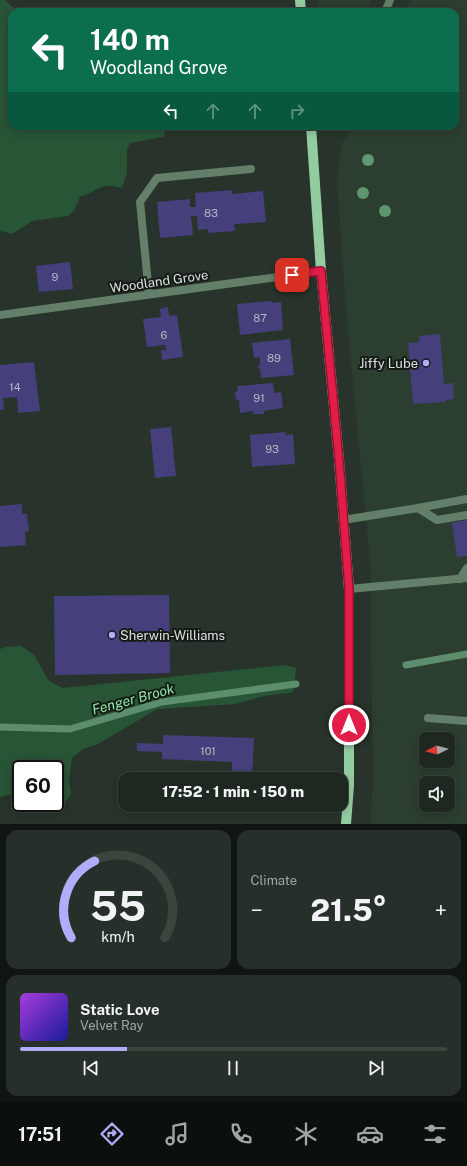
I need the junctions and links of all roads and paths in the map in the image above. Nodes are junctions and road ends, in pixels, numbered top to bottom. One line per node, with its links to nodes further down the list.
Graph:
1 (311, 130): 3 (main road)
2 (252, 169): 4 (street)
3 (321, 271): 4 (street, Woodland Grove); 9 (main road)
4 (149, 294): 5 (street, Woodland Grove)
5 (0, 315)
6 (467, 499): 7 (street)
7 (418, 508): 8 (street); 9 (street)
8 (467, 515)
9 (342, 520): 12 (main road)
10 (467, 568): 11 (street)
11 (463, 579): 12 (street)
12 (349, 589): 15 (main road)
13 (428, 718): 14 (street)
14 (467, 721)
15 (346, 824)

